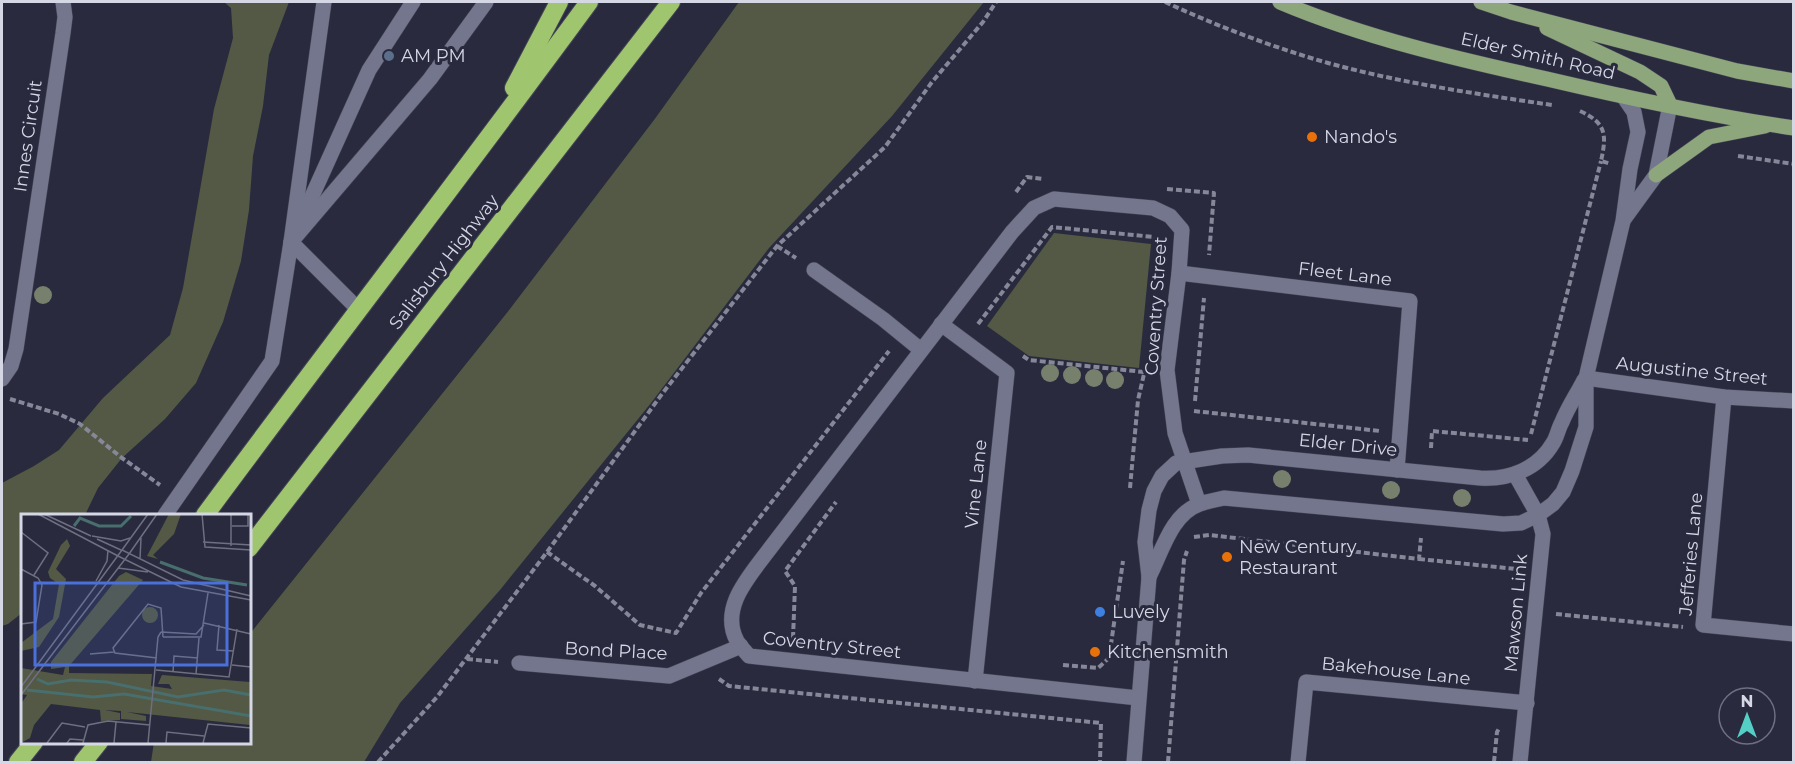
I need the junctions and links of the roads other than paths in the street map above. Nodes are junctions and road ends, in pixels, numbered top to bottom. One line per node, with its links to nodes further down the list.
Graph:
1 (63, 2): 26 (street, Innes Circuit)
2 (324, 2): 19 (street)
3 (413, 2): 19 (street)
4 (486, 2): 19 (street)
5 (559, 2): 16 (highway)
6 (589, 2): 16 (highway)
7 (671, 2): 36 (highway, Salisbury Highway)
8 (1280, 2): 12 (main road, Elder Smith Road)
9 (1482, 2): 10 (main road, Elder Smith Road)
10 (1511, 12): 11 (main road, Elder Smith Road); 13 (main road)
11 (1794, 81)
12 (1623, 96): 13 (main road, Elder Smith Road); 18 (street, Elder Drive)
13 (1670, 105): 14 (main road, Elder Smith Road); 17 (street, Elder Drive)
14 (1774, 125): 15 (main road, Elder Smith Road); 17 (main road)
15 (1794, 128)
16 (487, 141): 22 (highway)
17 (1656, 175): 18 (street, Elder Drive)
18 (1623, 221): 25 (street, Elder Drive)
19 (291, 242): 22 (street); 33 (street)
20 (814, 270): 24 (street)
21 (1179, 273): 23 (street, Coventry Street); 29 (street, Coventry Street); 30 (street, Fleet Lane)
22 (358, 309): 34 (highway)
23 (941, 324): 24 (street, Coventry Street); 41 (street, Vine Lane)
24 (921, 350): 39 (street, Coventry Street)
25 (1586, 378): 27 (street, Augustine Street); 31 (street, Elder Drive); 35 (street, Elder Drive)
26 (2, 379)
27 (1724, 397): 28 (street, Augustine Street); 38 (street, Jefferies Lane)
28 (1794, 401)
29 (1184, 461): 30 (street, Elder Drive); 32 (street, Coventry Street); 37 (street, Elder Drive)
30 (1397, 470): 31 (street, Elder Drive)
31 (1515, 474): 35 (street, Mawson Link)
32 (1199, 504): 35 (street, Elder Drive); 37 (street, Elder Drive)
33 (166, 514)
34 (206, 514)
35 (1538, 516): 43 (street, Mawson Link)
36 (250, 547)
37 (1149, 577): 42 (street, Elder Drive)
38 (1794, 634)
39 (741, 646): 40 (street, Bond Place); 41 (street, Coventry Street)
40 (519, 663)
41 (975, 681): 42 (street, Coventry Street)
42 (1138, 698): 46 (street, Elder Drive)
43 (1527, 704): 47 (street, Bakehouse Lane); 48 (street, Mawson Link)
44 (97, 743): 45 (highway)
45 (83, 762)
46 (1134, 762)
47 (1298, 762)
48 (1520, 762)

